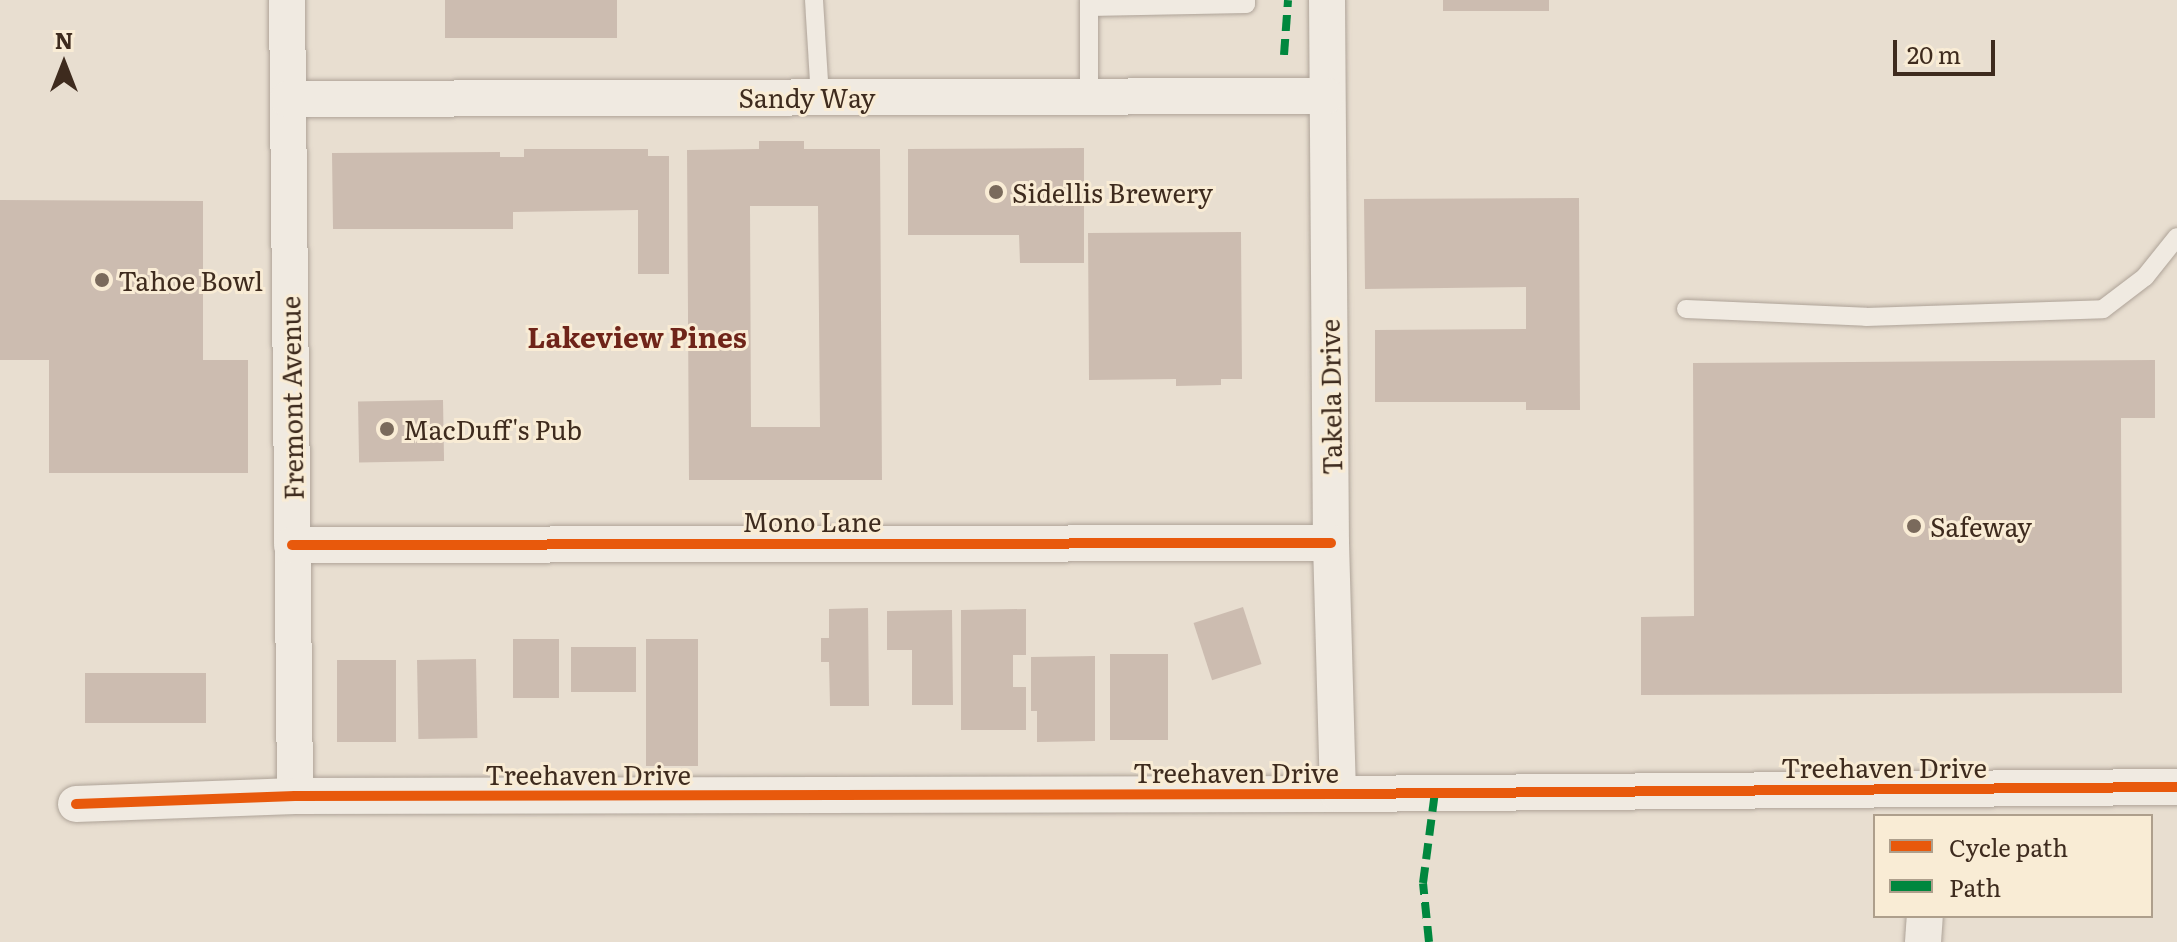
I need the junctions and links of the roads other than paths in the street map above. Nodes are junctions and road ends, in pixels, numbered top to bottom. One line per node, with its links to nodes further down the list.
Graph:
1 (287, 0): 9 (street, Fremont Avenue)
2 (814, 0): 8 (lane)
3 (1246, 0): 5 (lane)
4 (1327, 0): 7 (street, Takela Drive)
5 (1089, 3): 6 (lane)
6 (1089, 96): 7 (street, Sandy Way); 8 (street, Sandy Way)
7 (1326, 96): 12 (street, Takela Drive)
8 (820, 97): 9 (street, Sandy Way)
9 (288, 99): 13 (street, Fremont Avenue)
10 (2177, 237): 11 (lane)
11 (1686, 309)
12 (1331, 543): 13 (street, Mono Lane); 15 (street, Takela Drive)
13 (292, 545): 16 (street, Fremont Avenue)
14 (2177, 787): 17 (street, Treehaven Drive)
15 (1338, 794): 16 (street, Treehaven Drive); 17 (street, Treehaven Drive)
16 (295, 796): 18 (street, Treehaven Drive)
17 (1932, 802)
18 (76, 804)
19 (1925, 918): 20 (street)
20 (1923, 942)

